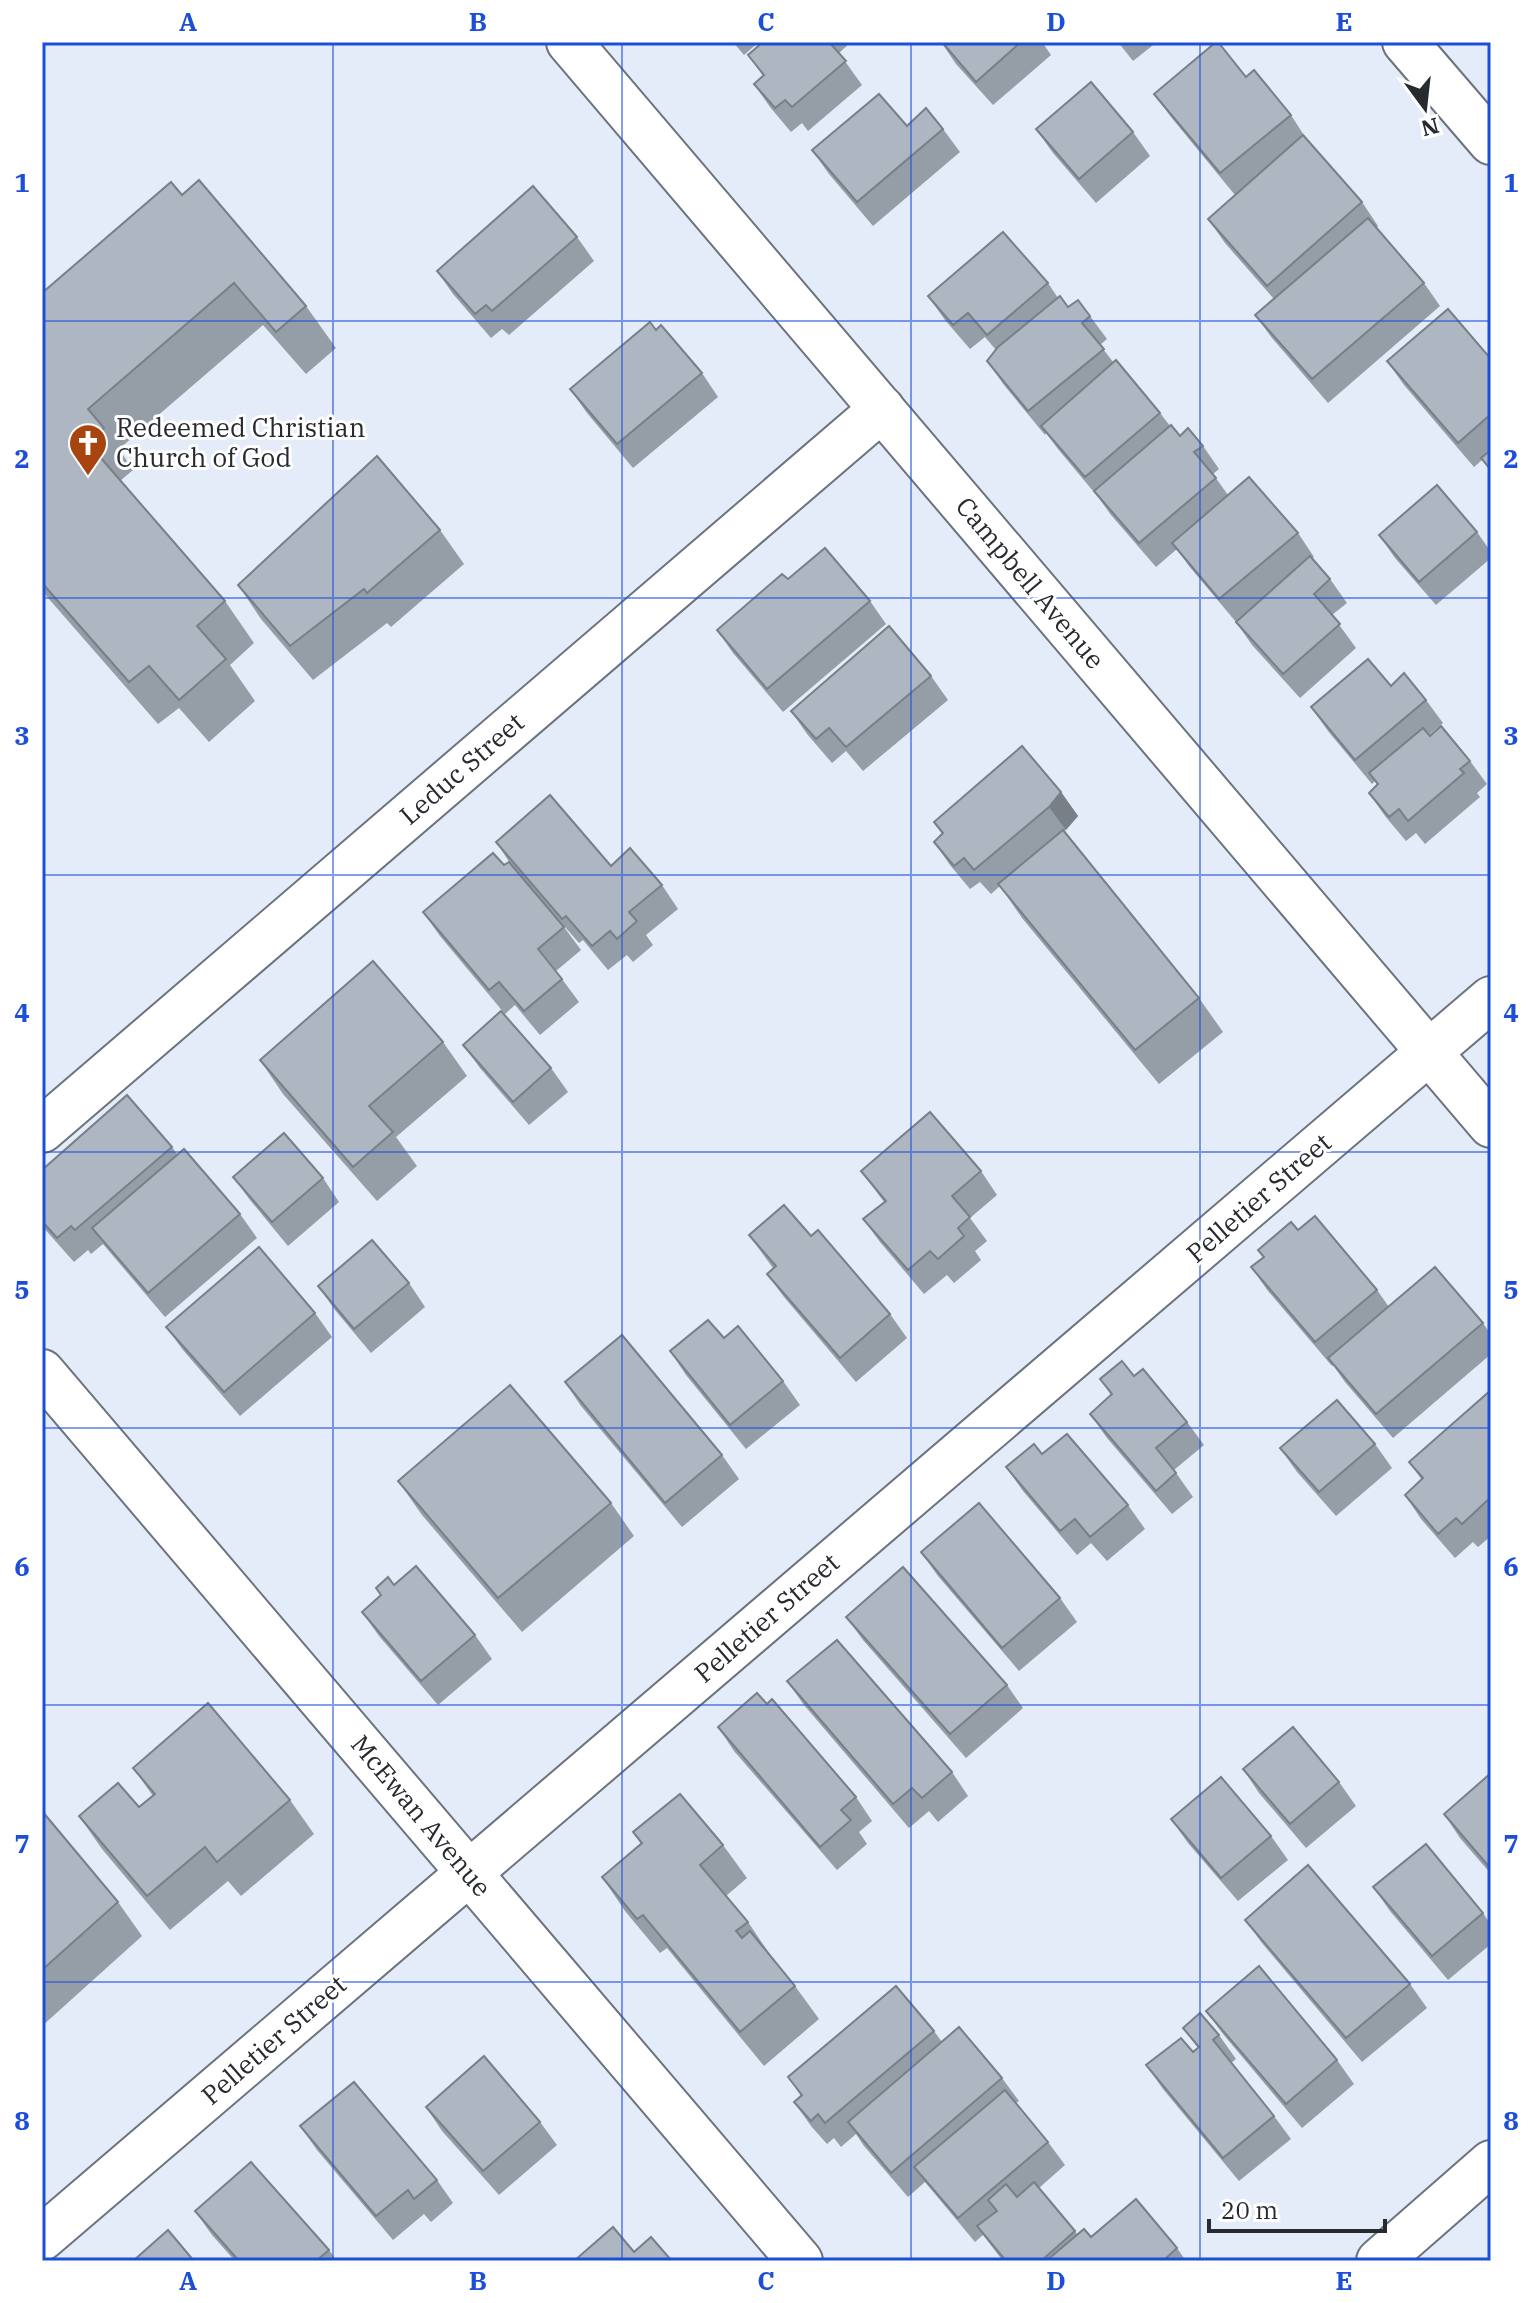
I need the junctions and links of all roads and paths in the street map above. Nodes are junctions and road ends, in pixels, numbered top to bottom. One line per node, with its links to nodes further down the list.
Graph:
1 (569, 42): 4 (street, Campbell Avenue)
2 (1405, 42): 3 (street)
3 (1491, 142)
4 (882, 409): 6 (street, Campbell Avenue); 8 (street, Leduc Street)
5 (1491, 999): 6 (street, Pelletier Street)
6 (1429, 1052): 7 (street, Campbell Avenue); 10 (street, Pelletier Street)
7 (1491, 1125)
8 (42, 1130)
9 (42, 1372): 10 (street, McEwan Avenue)
10 (469, 1873): 12 (street, Pelletier Street); 13 (street, McEwan Avenue)
11 (1491, 2163): 14 (street)
12 (42, 2238)
13 (800, 2261)
14 (1379, 2261)

